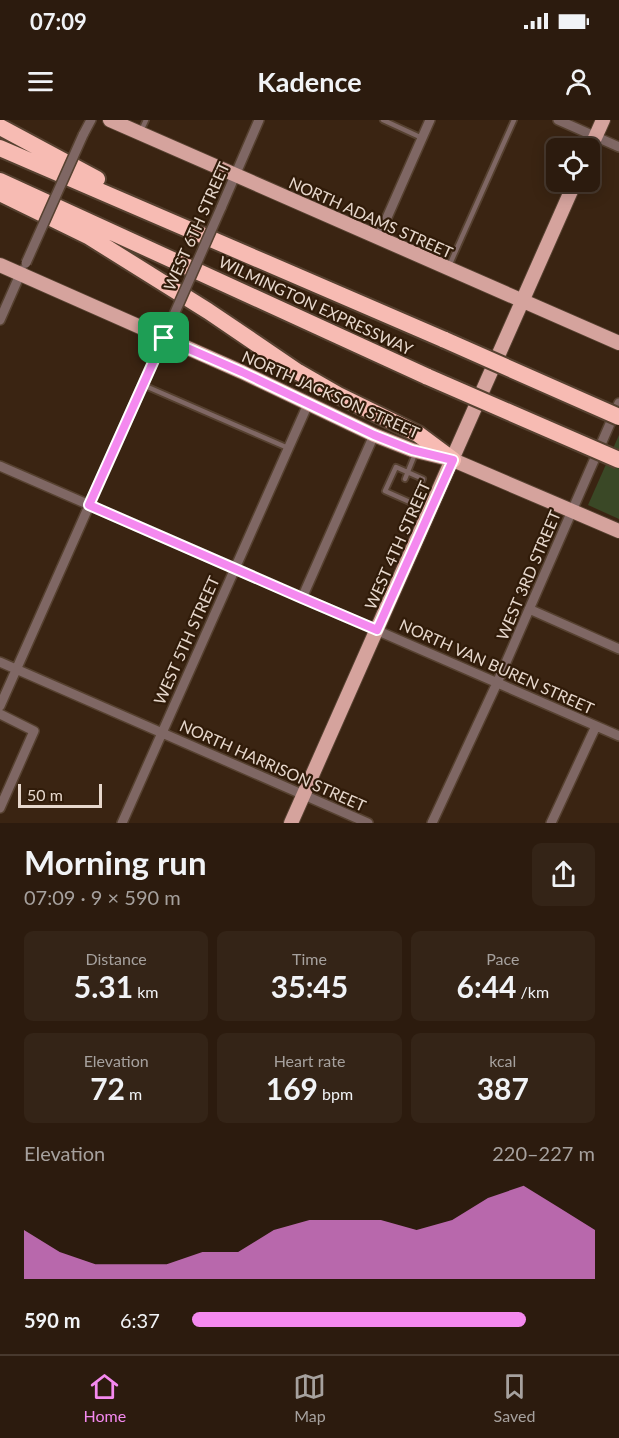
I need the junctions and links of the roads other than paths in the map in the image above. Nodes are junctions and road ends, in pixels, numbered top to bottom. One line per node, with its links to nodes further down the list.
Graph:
1 (91, 120): 24 (street, bridge)
2 (110, 120): 11 (main road, NORTH ADAMS STREET)
3 (146, 120): 11 (lane)
4 (259, 120): 16 (street, WEST 6TH STREET)
5 (383, 120): 13 (lane)
6 (430, 120): 13 (street)
7 (513, 120): 23 (lane)
8 (558, 120): 12 (street)
9 (603, 120): 12 (main road)
10 (0, 127): 21 (highway)
11 (140, 134): 16 (main road, NORTH ADAMS STREET)
12 (596, 136): 14 (street)
13 (422, 138): 20 (street)
14 (619, 147)
15 (0, 148): 21 (highway, WILMINGTON EXPRESSWAY)
16 (235, 175): 20 (main road, NORTH ADAMS STREET); 27 (street, WEST 6TH STREET, bridge)
17 (0, 181): 37 (highway, WILMINGTON EXPRESSWAY, bridge)
18 (571, 192): 25 (main road, WEST 4TH STREET)
19 (0, 193): 36 (highway)
20 (378, 238): 23 (main road, NORTH ADAMS STREET)
21 (259, 259): 32 (highway, WILMINGTON EXPRESSWAY, bridge)
22 (0, 266): 24 (main road, NORTH JACKSON STREET)
23 (448, 268): 25 (main road, NORTH ADAMS STREET)
24 (23, 269): 26 (street); 27 (main road, NORTH JACKSON STREET)
25 (523, 301): 28 (main road, NORTH ADAMS STREET); 36 (main road, WEST 4TH STREET)
26 (0, 320)
27 (166, 332): 29 (street, WEST 6TH STREET); 31 (main road, NORTH JACKSON STREET)
28 (619, 343)
29 (143, 385): 34 (lane); 43 (street, WEST 6TH STREET)
30 (619, 403): 44 (street, WEST 3RD STREET)
31 (308, 404): 33 (main road, NORTH JACKSON STREET); 34 (street, WEST 5TH STREET)
32 (619, 417)
33 (374, 435): 35 (main road, NORTH JACKSON STREET); 47 (street)
34 (288, 448): 46 (street, WEST 5TH STREET)
35 (416, 451): 36 (main road, NORTH JACKSON STREET); 39 (lane)
36 (453, 460): 42 (main road, WEST 4TH STREET); 44 (main road, NORTH JACKSON STREET)
37 (619, 460)
38 (0, 466): 43 (street, NORTH VAN BUREN STREET)
39 (408, 472): 40 (lane); 41 (lane); 41 (lane)
40 (405, 479)
41 (417, 492): 42 (lane)
42 (436, 498): 49 (main road, WEST 4TH STREET)
43 (89, 505): 46 (street, NORTH VAN BUREN STREET); 52 (street, WEST 6TH STREET)
44 (572, 511): 45 (main road, NORTH JACKSON STREET); 48 (street, WEST 3RD STREET)
45 (619, 531)
46 (234, 569): 47 (street, NORTH VAN BUREN STREET); 57 (street, WEST 5TH STREET)
47 (302, 598): 49 (street, NORTH VAN BUREN STREET)
48 (529, 609): 50 (street); 53 (street, WEST 3RD STREET)
49 (377, 630): 53 (street, NORTH VAN BUREN STREET); 59 (main road, WEST 4TH STREET)
50 (619, 649)
51 (0, 662): 52 (street, NORTH HARRISON STREET)
52 (16, 669): 54 (street, WEST 6TH STREET); 57 (street, NORTH HARRISON STREET)
53 (497, 683): 56 (street, NORTH VAN BUREN STREET); 64 (street, WEST 3RD STREET)
54 (0, 706)
55 (0, 714): 60 (street)
56 (596, 726): 58 (street, NORTH VAN BUREN STREET); 65 (street)
57 (162, 733): 59 (street, NORTH HARRISON STREET); 61 (street, WEST 5TH STREET)
58 (619, 736)
59 (304, 795): 62 (main road, WEST 4TH STREET); 63 (street, NORTH HARRISON STREET)
60 (0, 808)
61 (122, 823)
62 (291, 823)
63 (368, 823)
64 (432, 823)
65 (551, 823)

